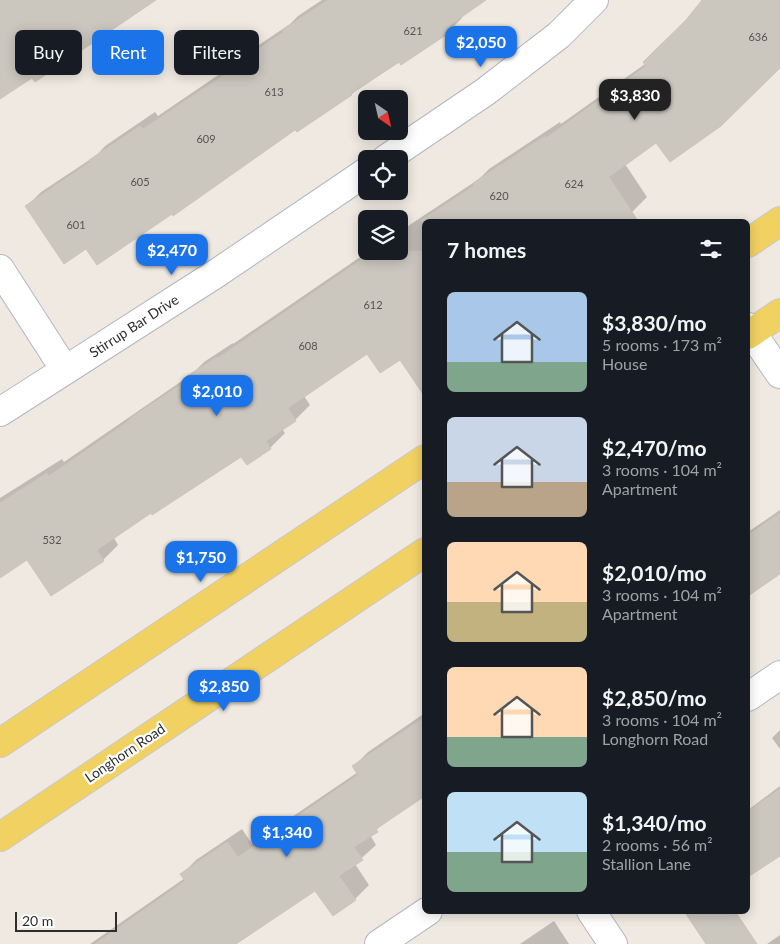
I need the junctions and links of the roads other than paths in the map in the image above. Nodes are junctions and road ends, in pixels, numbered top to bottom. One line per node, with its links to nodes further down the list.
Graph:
1 (594, 0): 2 (street)
2 (399, 150)
3 (358, 177): 10 (street, Stirrup Bar Drive)
4 (780, 221): 5 (main road)
5 (750, 242)
6 (0, 269): 10 (street)
7 (780, 313): 8 (main road)
8 (750, 330)
9 (750, 332): 11 (street)
10 (65, 370): 12 (street, Stirrup Bar Drive)
11 (780, 374)
12 (0, 412)
13 (422, 461): 17 (main road)
14 (422, 554): 18 (main road, Longhorn Road)
15 (780, 675): 16 (street)
16 (750, 696)
17 (0, 743)
18 (0, 837)
19 (424, 914): 21 (street)
20 (593, 914): 22 (street)
21 (379, 944)
22 (613, 944)

